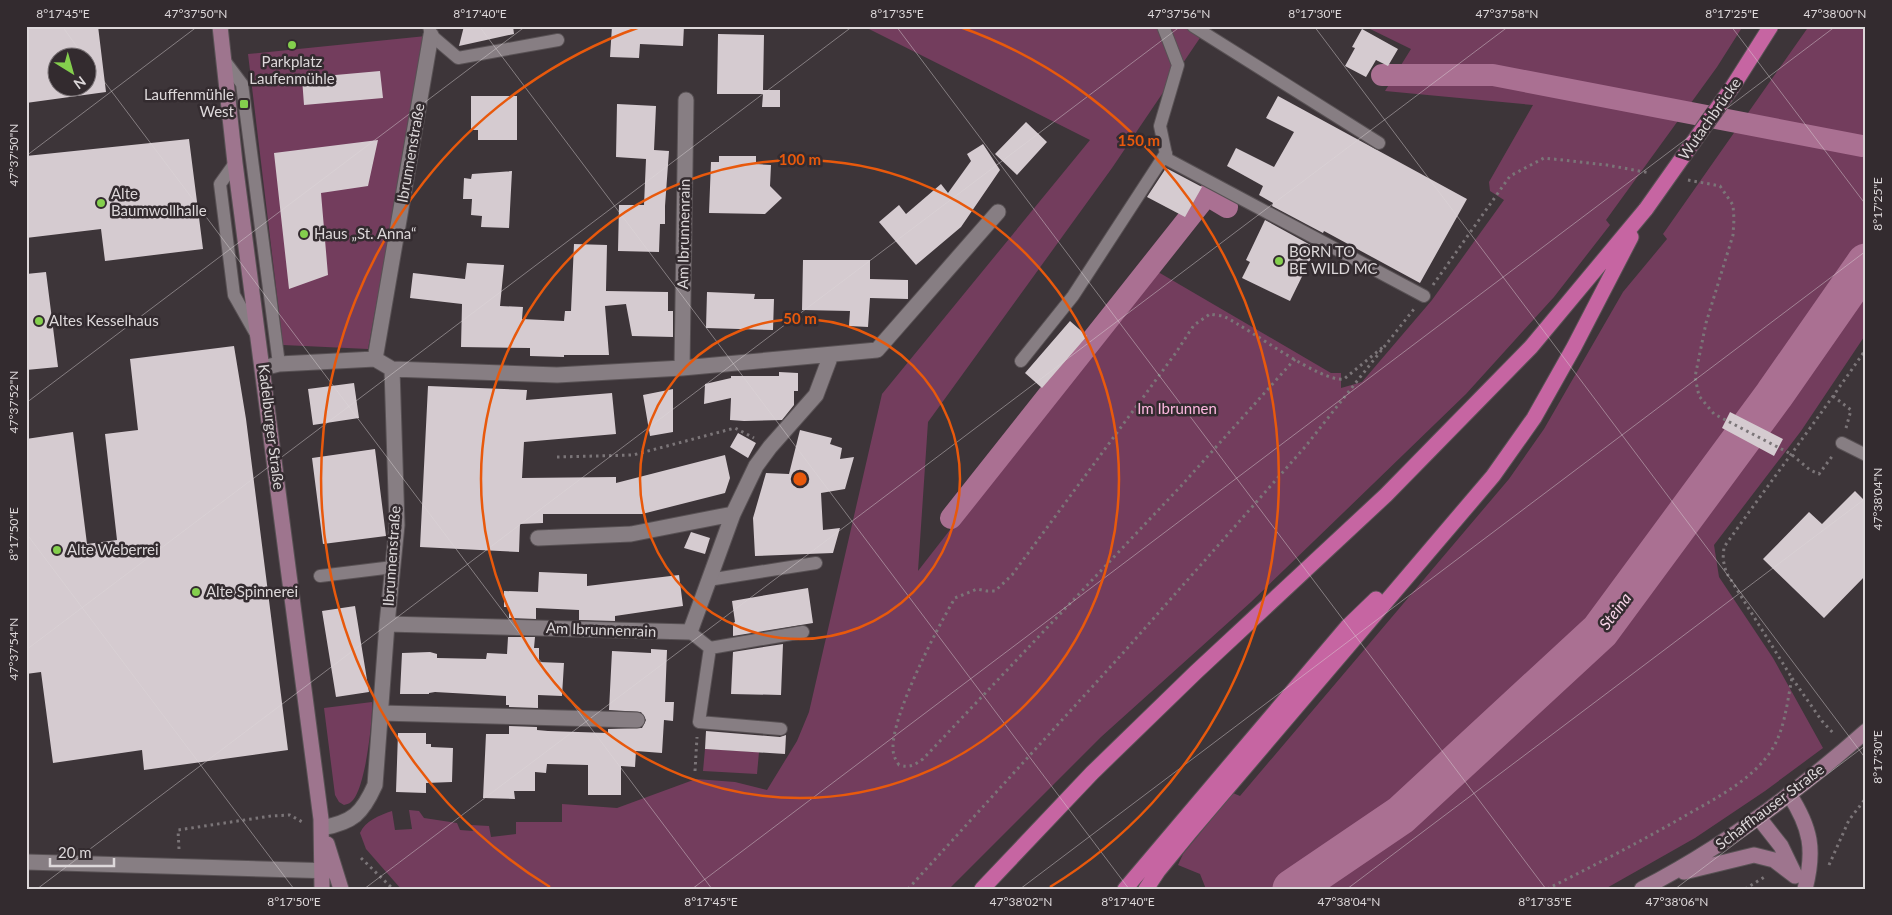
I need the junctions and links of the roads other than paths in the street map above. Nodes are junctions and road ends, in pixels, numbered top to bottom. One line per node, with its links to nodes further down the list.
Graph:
1 (220, 26): 7 (main road, Kadelburger Straße)
2 (1162, 26): 10 (lane)
3 (1193, 26): 9 (lane)
4 (1771, 26): 11 (highway, Wutachbrücke, bridge)
5 (430, 31): 6 (lane); 15 (street, Ibrunnenstraße)
6 (558, 40)
7 (224, 60): 17 (lane); 18 (main road, Kadelburger Straße)
8 (686, 100): 19 (street, Am Ibrunnenrain)
9 (1379, 143)
10 (1166, 153): 13 (lane); 16 (lane)
11 (1646, 210): 24 (highway); 47 (highway)
12 (998, 212): 14 (street)
13 (1424, 296)
14 (831, 355): 19 (street); 23 (street)
15 (375, 359): 17 (street); 20 (street)
16 (1021, 361)
17 (279, 364): 18 (street)
18 (263, 368): 40 (main road, Kadelburger Straße)
19 (682, 368): 20 (street)
20 (392, 370): 27 (street, Ibrunnenstraße)
21 (1842, 443): 22 (lane)
22 (1866, 455)
23 (732, 514): 25 (street); 29 (street)
24 (1444, 531): 48 (highway); 49 (highway)
25 (538, 538)
26 (816, 563): 29 (lane)
27 (393, 567): 28 (lane); 30 (street, Ibrunnenstraße)
28 (320, 576)
29 (708, 580): 31 (street)
30 (387, 624): 31 (street, Am Ibrunnenrain); 34 (street, Ibrunnenstraße)
31 (690, 632): 33 (lane)
32 (803, 632): 33 (lane)
33 (710, 648): 36 (lane)
34 (381, 713): 35 (street); 40 (street, Ibrunnenstraße)
35 (637, 720)
36 (781, 729)
37 (1866, 731): 38 (main road, Schaffhauser Straße)
38 (1789, 794): 39 (main road, Schaffhauser Straße); 44 (main road)
39 (1759, 818): 43 (main road, Schaffhauser Straße); 44 (main road)
40 (322, 828): 42 (main road, Kadelburger Straße)
41 (26, 862): 42 (street)
42 (329, 871): 45 (main road, Kadelburger Straße); 46 (main road, Kadelburger Straße)
43 (1666, 876): 44 (main road); 50 (main road, Schaffhauser Straße)
44 (1801, 884)
45 (322, 889)
46 (340, 889)
47 (982, 889)
48 (1125, 889)
49 (1146, 889)
50 (1642, 889)

